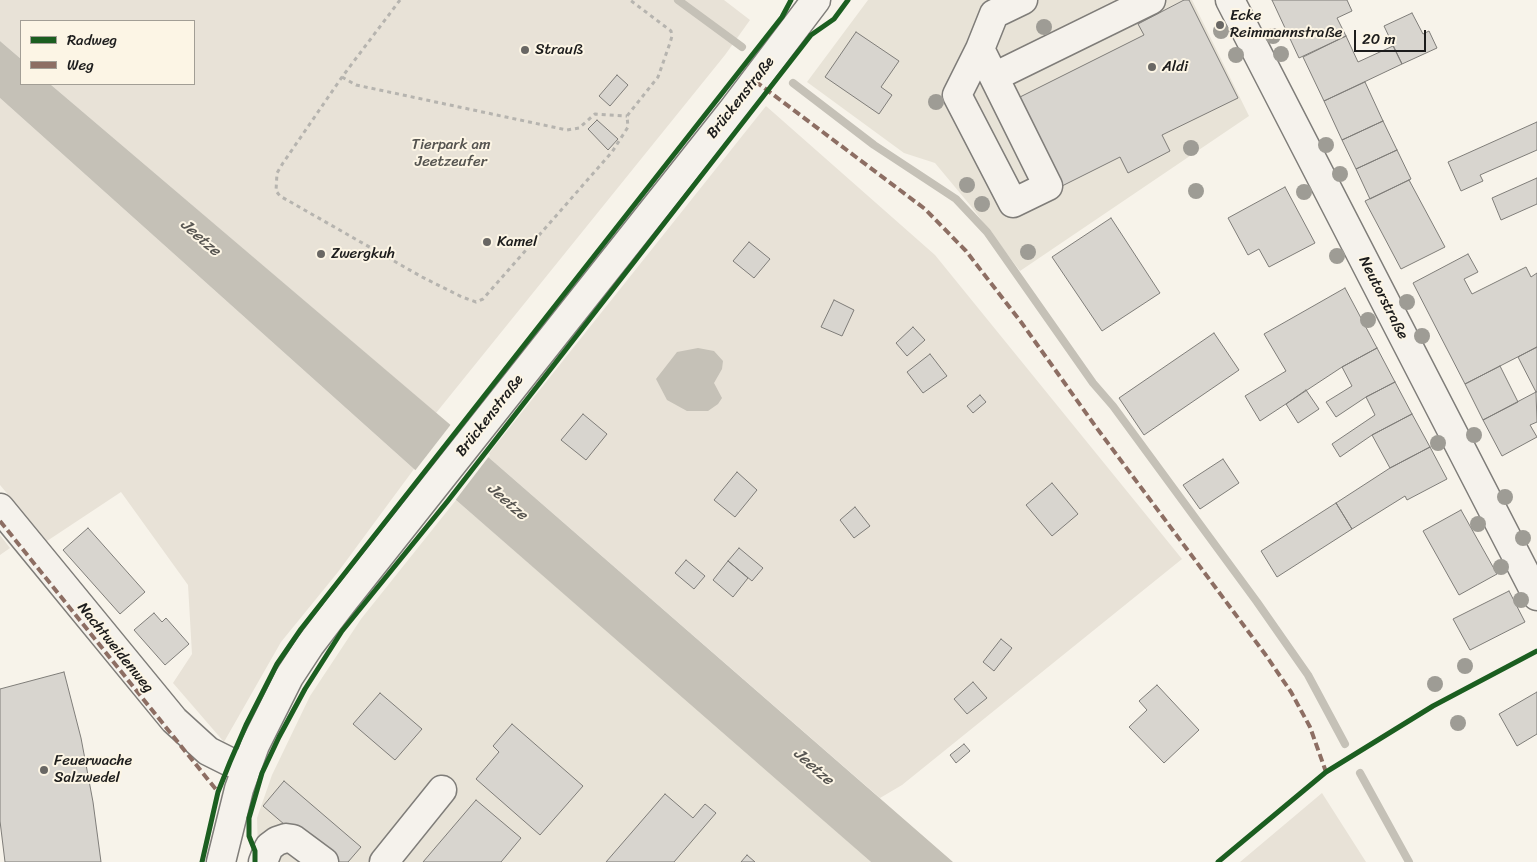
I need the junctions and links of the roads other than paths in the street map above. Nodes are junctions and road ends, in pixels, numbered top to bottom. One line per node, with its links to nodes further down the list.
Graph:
1 (816, 0): 9 (main road, Brückenstraße)
2 (1023, 0): 5 (main road)
3 (1151, 0): 6 (main road)
4 (1230, 0): 8 (main road, Neutorstraße)
5 (980, 49): 6 (main road); 6 (main road)
6 (994, 77)
7 (0, 508): 9 (main road, Nachtweidenweg)
8 (1537, 596)
9 (247, 766): 11 (main road, Brückenstraße)
10 (442, 790): 14 (main road)
11 (221, 862)
12 (263, 862): 13 (main road)
13 (324, 862)
14 (384, 862)

